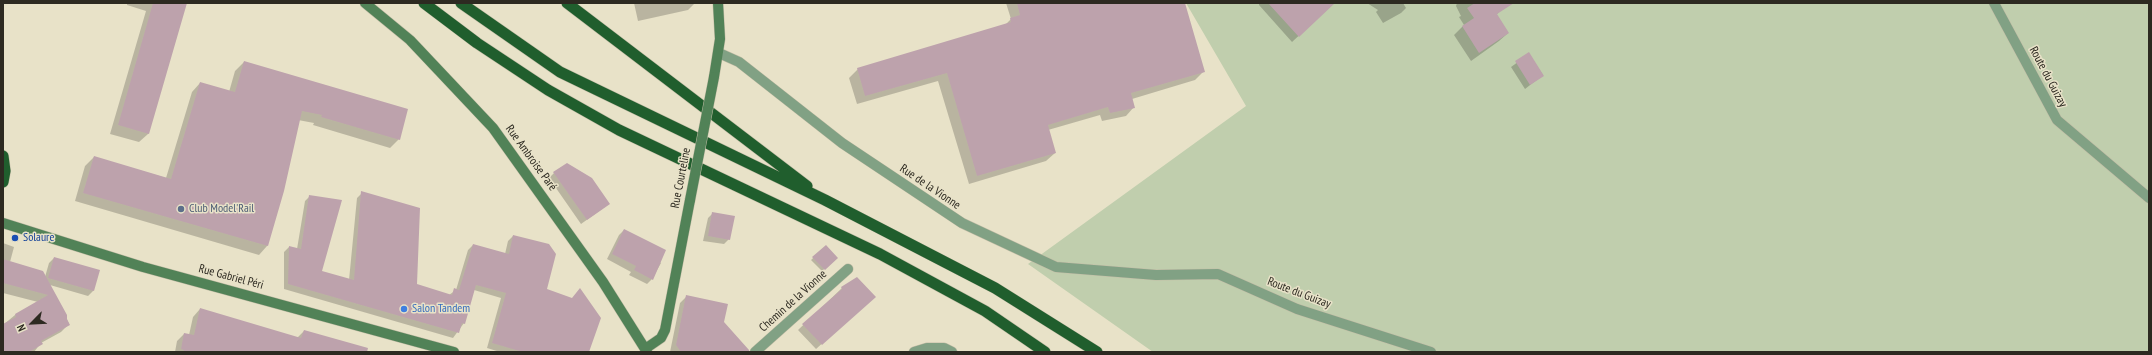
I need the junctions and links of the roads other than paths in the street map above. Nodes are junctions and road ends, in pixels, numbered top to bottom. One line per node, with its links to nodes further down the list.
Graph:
1 (365, 3): 15 (main road, Rue Ambroise Paré)
2 (424, 3): 20 (highway)
3 (461, 3): 11 (highway)
4 (567, 3): 11 (highway)
5 (718, 3): 7 (main road, Rue Courteline)
6 (1994, 3): 10 (street, Route du Guizay)
7 (719, 53): 14 (street, Rue de la Vionne); 15 (main road, Rue Courteline, bridge)
8 (3, 156): 9 (highway)
9 (3, 182)
10 (2149, 198)
11 (825, 200): 21 (highway)
12 (3, 223): 16 (main road, Rue Gabriel Péri)
13 (848, 269): 17 (street, Chemin de la Vionne)
14 (1156, 275): 22 (street, Route du Guizay)
15 (646, 350)
16 (454, 352)
17 (755, 352)
18 (914, 352): 19 (street)
19 (952, 352)
20 (1045, 352)
21 (1096, 352)
22 (1431, 352)

